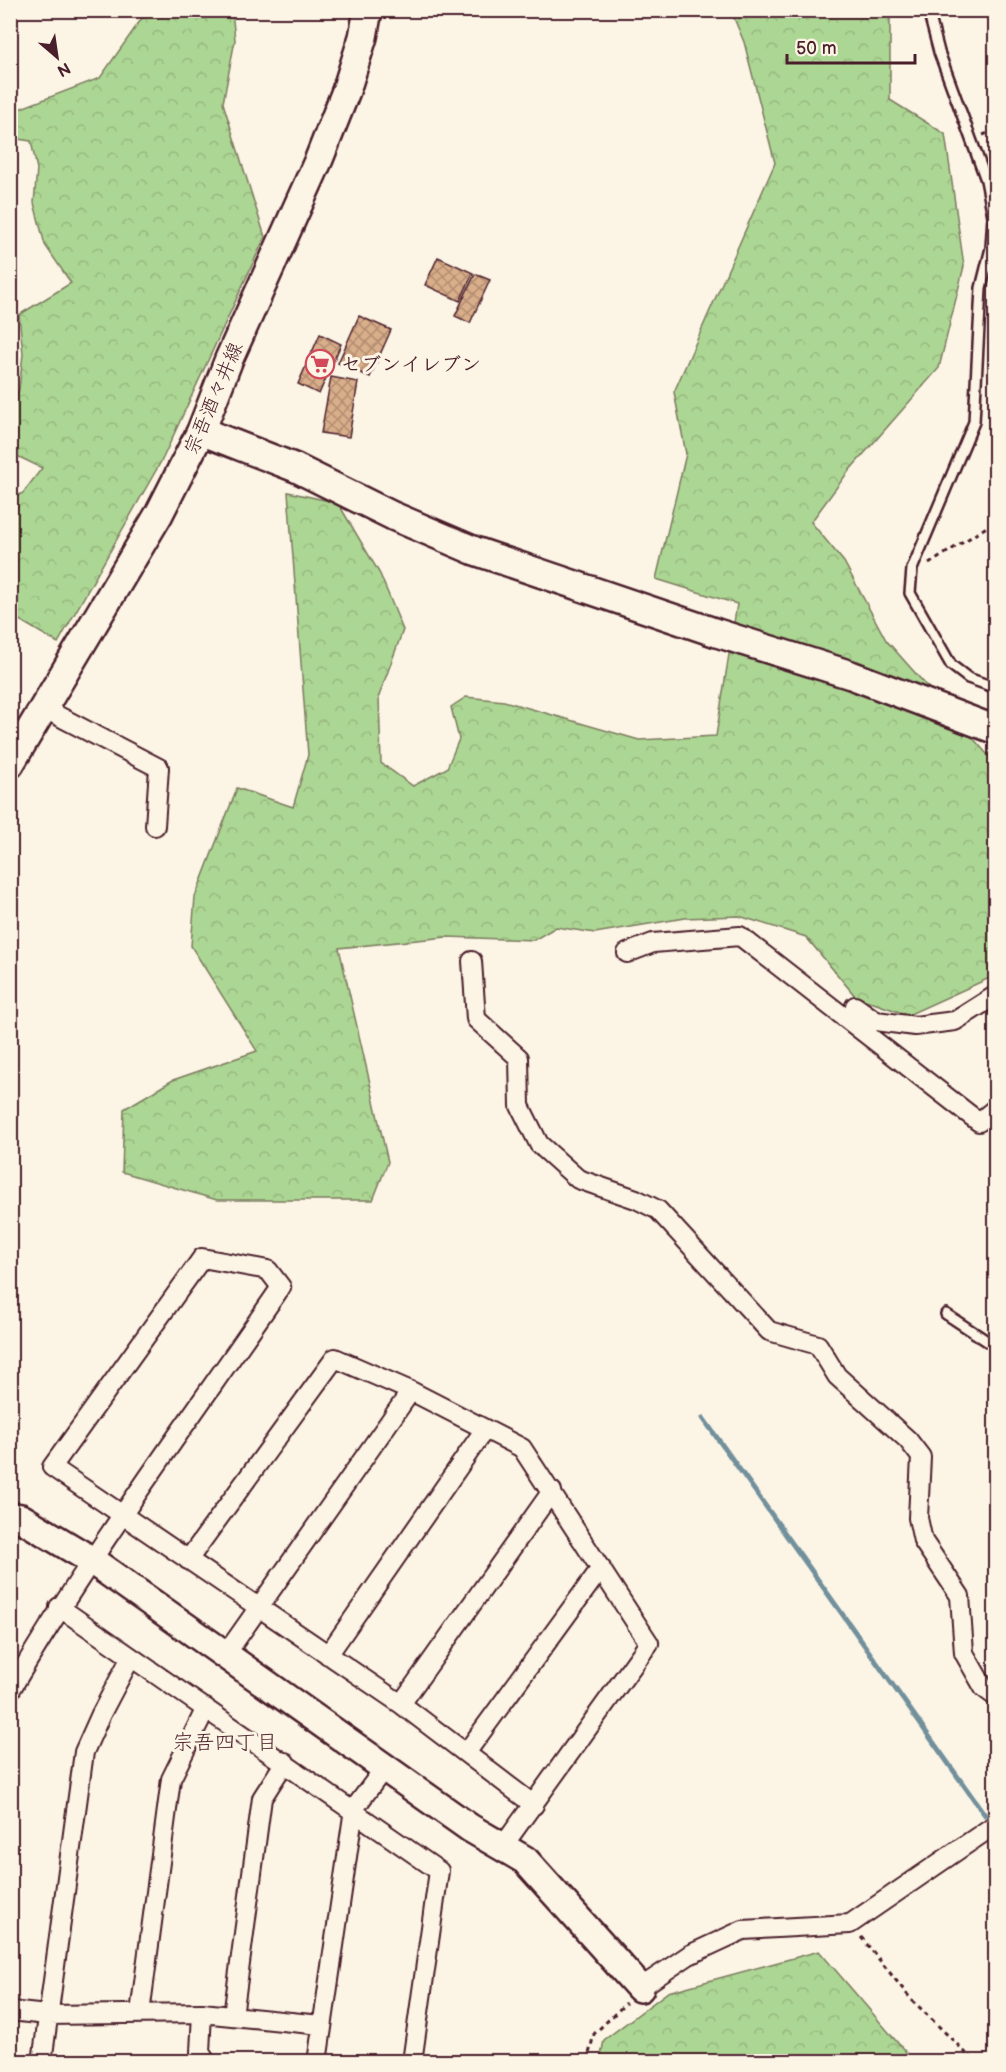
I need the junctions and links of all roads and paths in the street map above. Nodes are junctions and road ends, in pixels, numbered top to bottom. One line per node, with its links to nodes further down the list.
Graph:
1 (368, 10): 3 (street, 宗吾酒々井線)
2 (928, 10): 5 (lane)
3 (201, 432): 7 (street, 宗吾酒々井線); 8 (street)
4 (996, 521): 5 (path)
5 (911, 576): 6 (lane)
6 (996, 688)
7 (45, 708): 9 (street, 宗吾酒々井線); 10 (street)
8 (996, 730)
9 (10, 764)
10 (155, 826)
11 (627, 953): 15 (street)
12 (472, 961): 32 (street)
13 (996, 995): 14 (street)
14 (855, 1006)
15 (996, 1108)
16 (946, 1314): 17 (lane)
17 (996, 1347)
18 (411, 1391): 19 (street); 24 (street); 27 (street)
19 (485, 1429): 20 (street); 29 (street)
20 (552, 1491): 25 (street); 33 (street)
21 (10, 1516): 23 (street)
22 (123, 1516): 22 (street); 23 (street); 24 (street)
23 (91, 1560): 26 (street); 28 (street)
24 (189, 1560): 27 (street)
25 (601, 1568): 35 (street); 38 (street)
26 (59, 1607): 30 (street); 31 (street)
27 (259, 1608): 28 (street); 29 (street)
28 (226, 1654): 37 (street)
29 (328, 1655): 33 (street)
30 (131, 1657): 34 (street); 47 (street)
31 (10, 1691)
32 (996, 1697)
33 (401, 1704): 35 (street)
34 (206, 1708): 36 (street); 45 (street)
35 (466, 1753): 38 (street)
36 (285, 1762): 39 (street); 48 (street)
37 (386, 1766): 39 (street); 41 (street)
38 (534, 1805): 41 (street)
39 (354, 1809): 49 (street); 53 (street)
40 (996, 1824): 42 (street)
41 (503, 1846): 43 (street)
42 (850, 1924): 43 (street); 55 (path)
43 (640, 1988): 54 (path)
44 (10, 2011): 47 (street)
45 (141, 2013): 46 (street); 47 (street)
46 (202, 2013): 48 (street); 51 (street)
47 (47, 2015): 50 (street)
48 (233, 2016): 49 (street)
49 (321, 2025): 52 (street)
50 (42, 2061)
51 (206, 2061)
52 (317, 2061)
53 (411, 2061)
54 (586, 2061)
55 (975, 2061)

